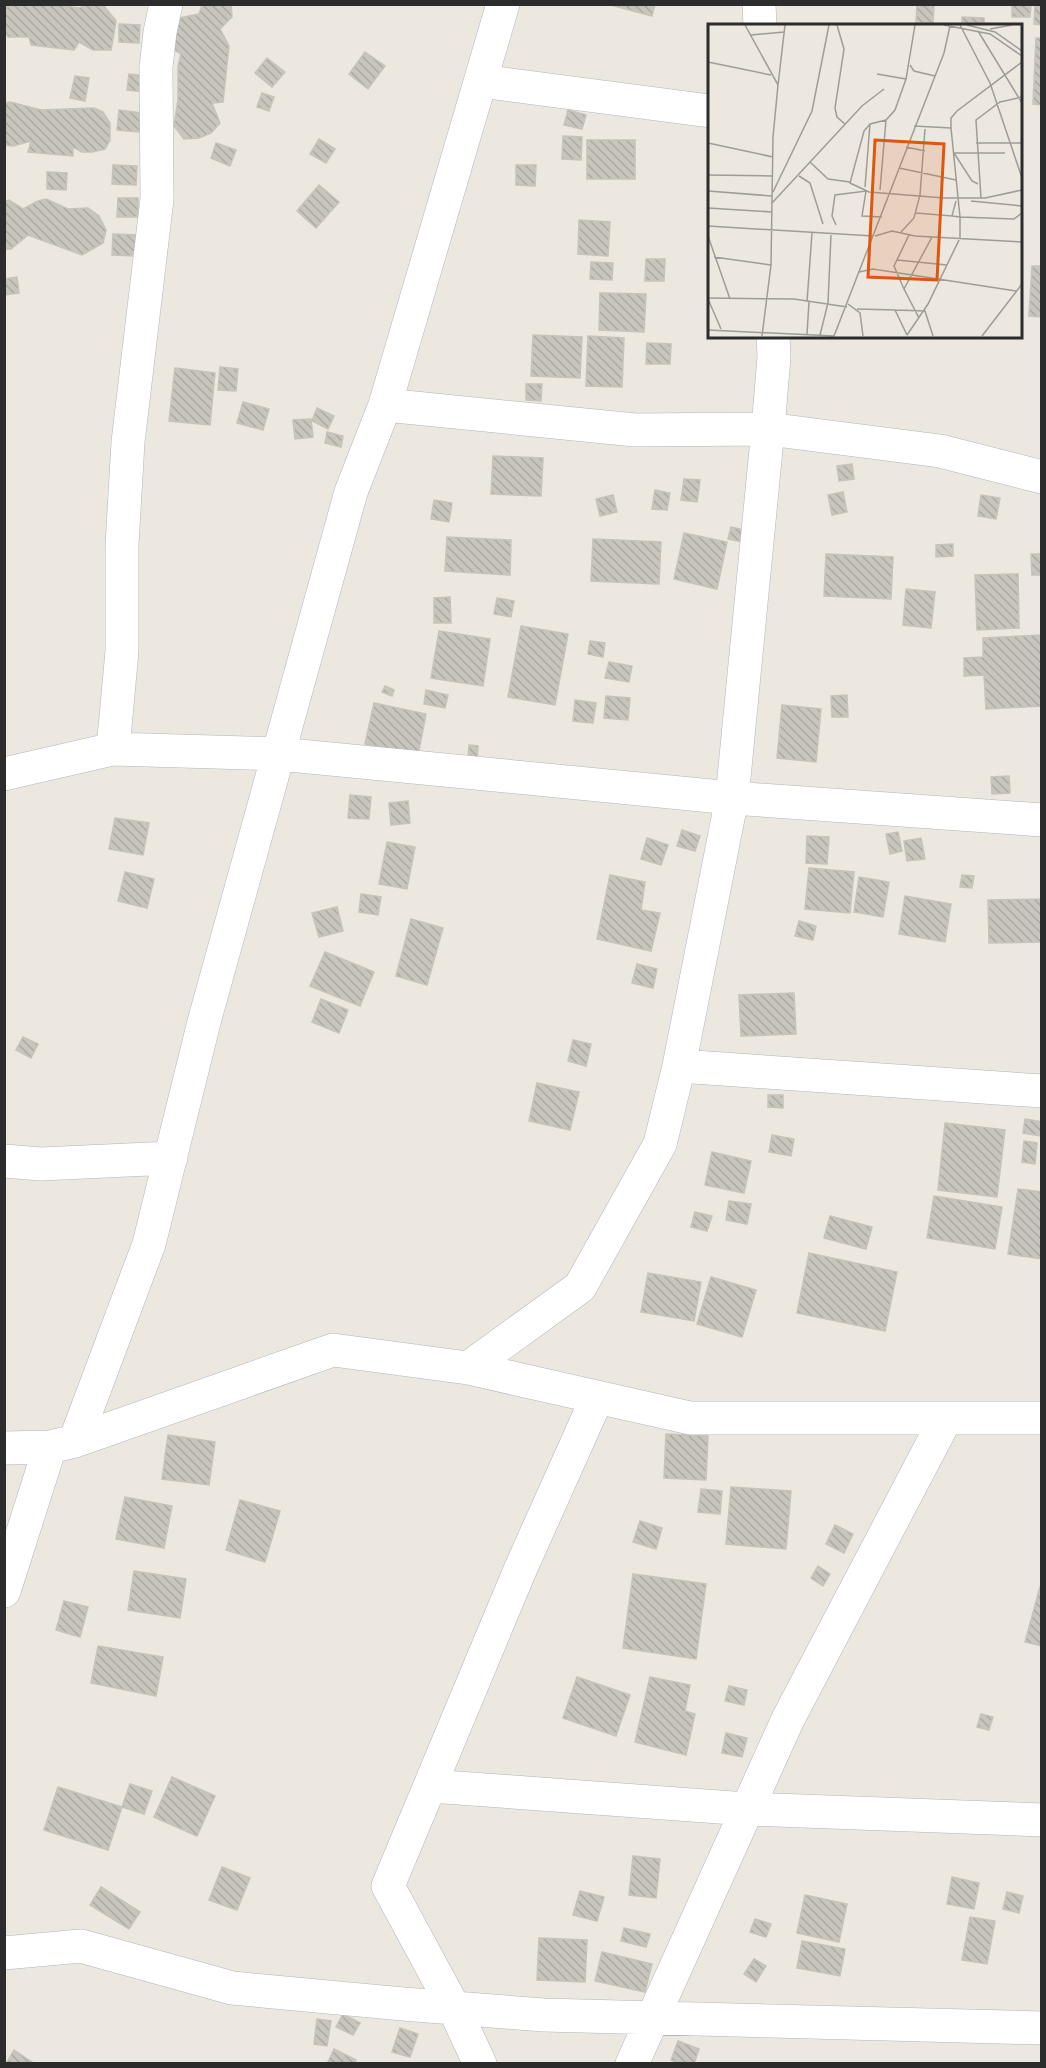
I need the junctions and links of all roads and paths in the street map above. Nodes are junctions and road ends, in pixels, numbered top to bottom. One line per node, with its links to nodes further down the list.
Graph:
1 (166, 4): 11 (street)
2 (503, 4): 5 (street)
3 (759, 4): 4 (street)
4 (760, 24)
5 (480, 81): 6 (street); 8 (street)
6 (708, 111)
7 (773, 338): 9 (street)
8 (385, 405): 9 (street); 12 (street)
9 (768, 429): 10 (street); 14 (street)
10 (1041, 477)
11 (113, 749): 12 (street); 13 (street)
12 (279, 754): 14 (street); 18 (street)
13 (4, 774)
14 (732, 798): 15 (street); 16 (street)
15 (1041, 820)
16 (679, 1066): 17 (street); 20 (street)
17 (1041, 1091)
18 (171, 1158): 19 (street); 24 (street)
19 (4, 1161)
20 (468, 1368): 21 (street); 24 (street)
21 (597, 1398): 22 (street); 27 (street)
22 (946, 1418): 23 (street); 28 (street)
23 (1041, 1418)
24 (62, 1444): 25 (street); 26 (street)
25 (4, 1448)
26 (4, 1591)
27 (430, 1786): 28 (street); 31 (street)
28 (747, 1809): 29 (street); 32 (street)
29 (1041, 1820)
30 (4, 1953): 31 (street)
31 (454, 2008): 32 (street); 34 (street)
32 (652, 2018): 33 (street); 35 (street)
33 (1041, 2028)
34 (480, 2064)
35 (632, 2064)

